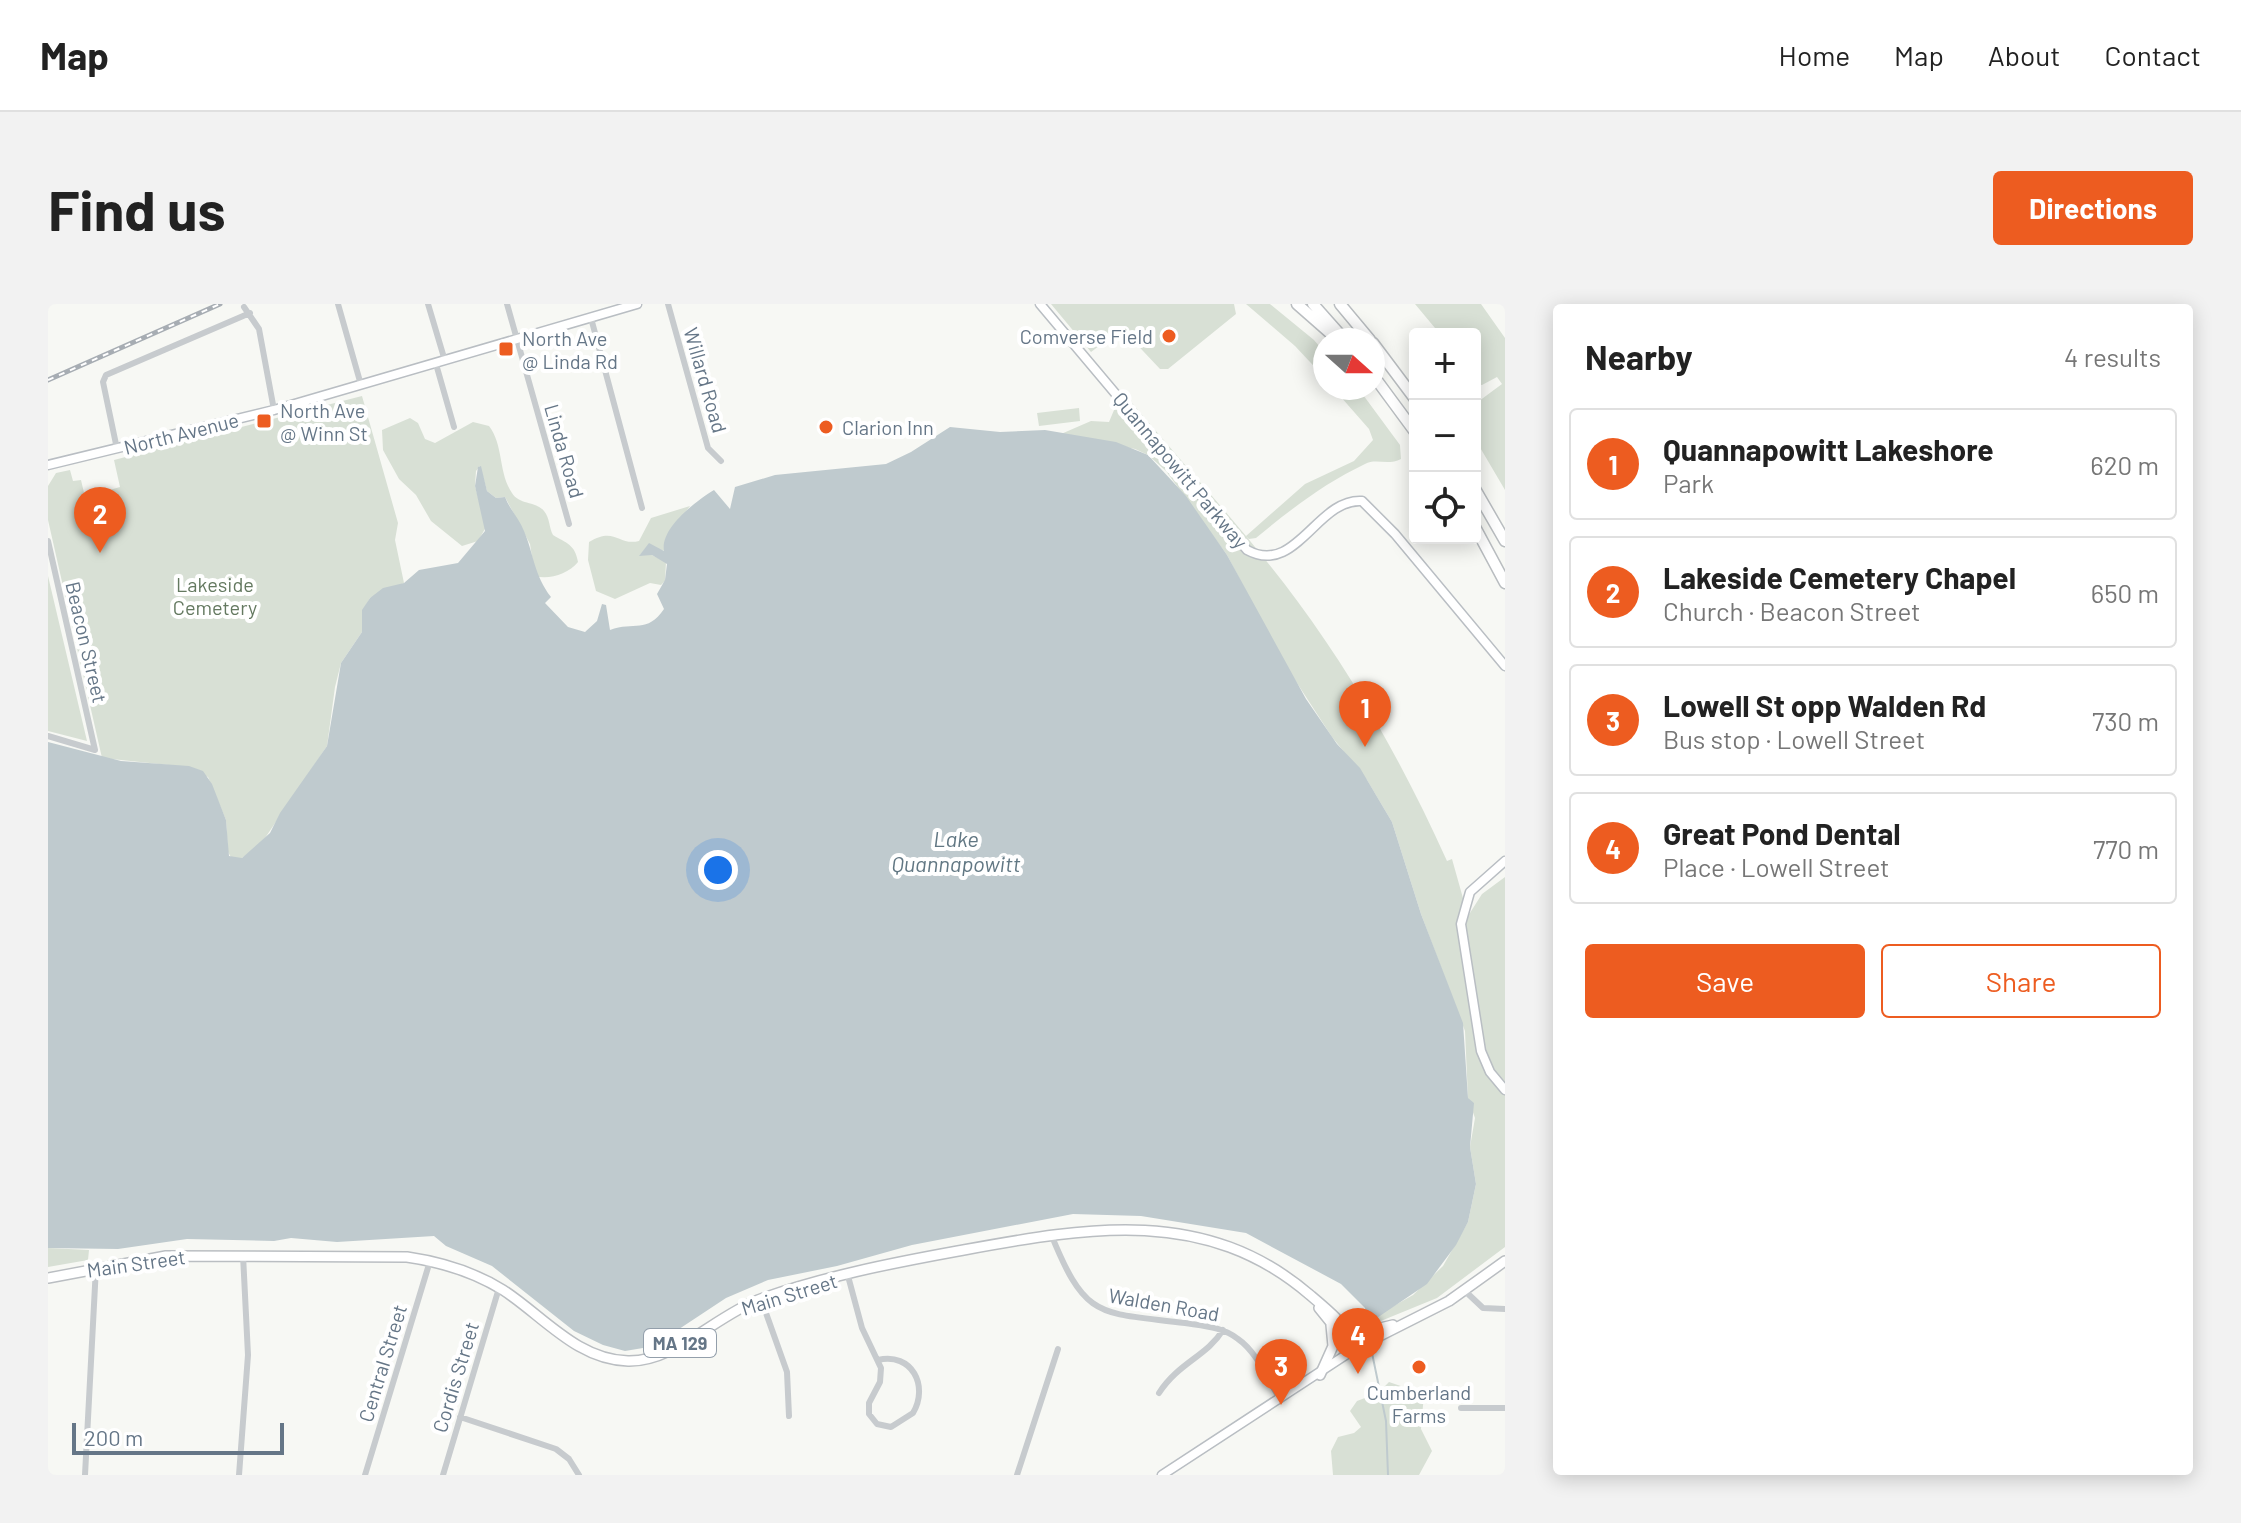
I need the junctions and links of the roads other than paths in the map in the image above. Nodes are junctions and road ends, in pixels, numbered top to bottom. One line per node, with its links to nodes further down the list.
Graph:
1 (338, 304): 19 (street)
2 (428, 304): 18 (street)
3 (507, 304): 16 (street, Linda Road)
4 (637, 304): 12 (street, North Avenue)
5 (668, 304): 26 (street, Willard Road)
6 (1040, 304): 35 (street, Quannapowitt Parkway)
7 (1297, 304): 13 (highway)
8 (1313, 304): 14 (highway)
9 (1340, 304): 15 (highway)
10 (244, 307): 11 (street)
11 (250, 313): 22 (street); 25 (street)
12 (591, 318): 16 (street, North Avenue); 29 (street)
13 (1324, 328)
14 (1334, 328)
15 (1360, 328)
16 (517, 341): 18 (street, North Avenue); 30 (street, Linda Road)
17 (1385, 359): 21 (highway)
18 (440, 362): 19 (street, North Avenue); 24 (street)
19 (361, 385): 22 (street, North Avenue)
20 (1385, 391): 23 (highway)
21 (1409, 391)
22 (274, 410): 25 (street, North Avenue)
23 (1409, 424)
24 (454, 427)
25 (117, 449): 27 (street, North Avenue)
26 (721, 461)
27 (48, 465)
28 (1481, 499): 33 (highway)
29 (642, 508)
30 (569, 524)
31 (1481, 538): 34 (highway)
32 (48, 541): 36 (street, Beacon Street)
33 (1505, 541)
34 (1505, 583)
35 (1505, 666)
36 (48, 736)
37 (1505, 861): 38 (street)
38 (1505, 1090)
39 (1051, 1234): 44 (main road, Main Street / MA 129); 48 (main road, Main Street / MA 129); 54 (street, Walden Road)
40 (243, 1255): 41 (main road, Main Street / MA 129); 43 (main road, Main Street / MA 129); 66 (street)
41 (430, 1261): 46 (main road, Main Street / MA 129); 67 (street, Central Street)
42 (1505, 1261): 47 (main road)
43 (96, 1267): 45 (main road, Main Street / MA 129); 65 (street)
44 (848, 1276): 49 (main road, Main Street / MA 129); 57 (street)
45 (48, 1278)
46 (499, 1288): 49 (main road, Main Street / MA 129); 64 (street, Cordis Street)
47 (1465, 1291): 50 (street); 51 (main road)
48 (1310, 1295): 52 (main road, Main Street / MA 129); 53 (main road, Main Street / MA 129)
49 (761, 1299): 63 (street)
50 (1505, 1309)
51 (1419, 1317): 53 (main road); 55 (main road)
52 (1330, 1322): 55 (main road, Main Street / MA 129); 58 (main road)
53 (1343, 1323): 55 (main road, Main Street)
54 (1223, 1330): 59 (street); 60 (street, Walden Road)
55 (1358, 1347): 58 (street)
56 (1058, 1349): 70 (street)
57 (878, 1360): 57 (street)
58 (1320, 1375): 60 (street)
59 (1159, 1393)
60 (1280, 1399): 71 (street)
61 (1461, 1408): 62 (street)
62 (1505, 1408)
63 (789, 1416)
64 (460, 1417): 68 (street, Cordis Street); 69 (street)
65 (85, 1475)
66 (239, 1475)
67 (365, 1475)
68 (443, 1475)
69 (579, 1475)
70 (1017, 1475)
71 (1162, 1475)

